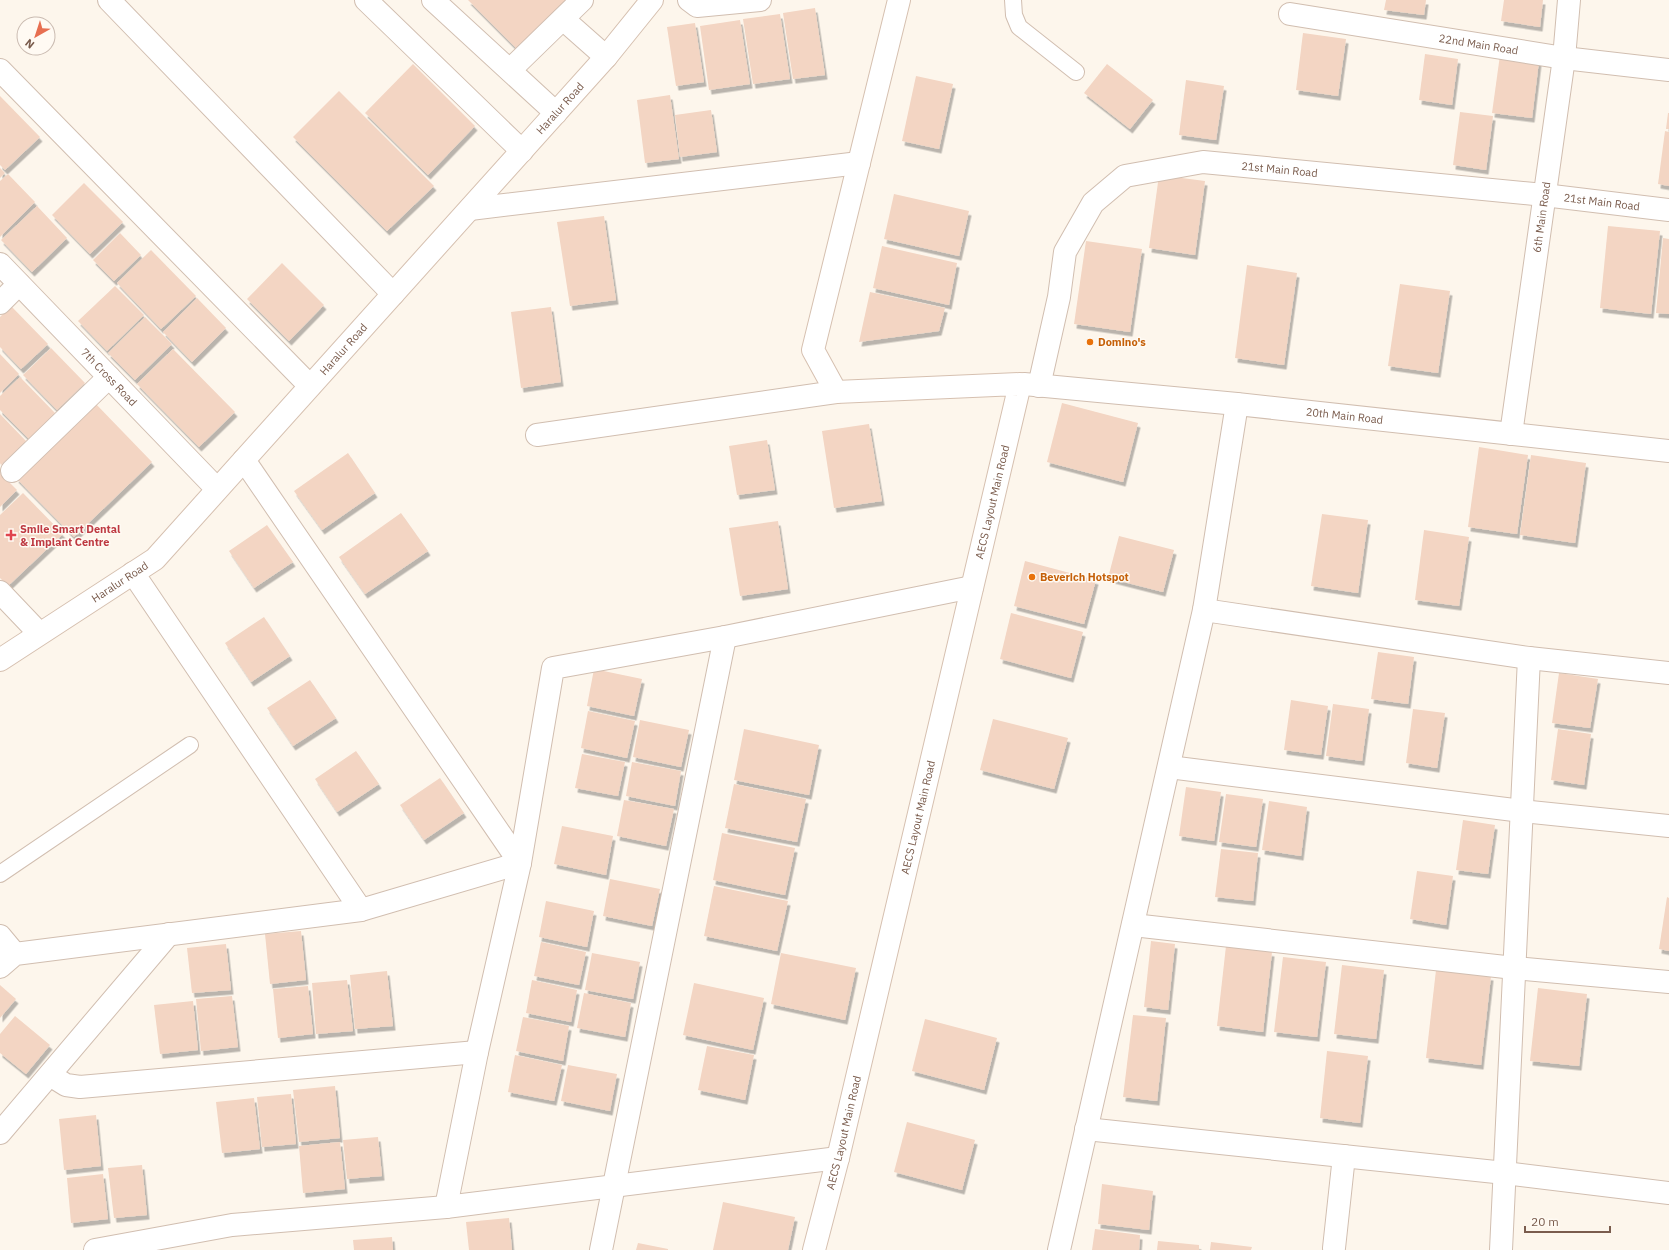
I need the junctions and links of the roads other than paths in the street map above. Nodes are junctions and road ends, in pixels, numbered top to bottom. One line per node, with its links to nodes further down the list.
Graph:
1 (109, 0): 27 (street)
2 (366, 0): 20 (street)
3 (433, 0): 16 (street)
4 (582, 0): 12 (street)
5 (652, 0): 13 (street, Haralur Road)
6 (689, 0): 7 (street)
7 (760, 0)
8 (899, 0): 21 (street)
9 (1013, 0): 18 (lane)
10 (1569, 0): 14 (street, 6th Main Road)
11 (1290, 14): 14 (street, 22nd Main Road)
12 (563, 19): 13 (street); 16 (street)
13 (606, 57): 19 (street, Haralur Road)
14 (1564, 58): 17 (street, 22nd Main Road); 22 (street, 6th Main Road)
15 (0, 70): 31 (street)
16 (510, 70): 19 (street)
17 (1669, 70)
18 (1076, 72)
19 (556, 113): 20 (street, Haralur Road)
20 (522, 151): 23 (street, Haralur Road)
21 (859, 163): 23 (street); 32 (street)
22 (1544, 195): 24 (street, 21st Main Road); 30 (street, 21st Main Road); 34 (street, 6th Main Road)
23 (470, 209): 27 (street, Haralur Road)
24 (1669, 210)
25 (0, 264): 26 (street, 7th Cross Road)
26 (19, 284): 28 (street); 29 (street, 7th Cross Road)
27 (393, 294): 31 (street, Haralur Road)
28 (0, 303)
29 (109, 377): 38 (street); 39 (street, 7th Cross Road)
30 (1029, 385): 32 (street, 20th Main Road); 33 (street, 20th Main Road); 41 (street, AECS Layout Main Road)
31 (310, 386): 37 (street, Haralur Road)
32 (836, 392): 35 (street, 20th Main Road)
33 (1238, 404): 34 (street, 20th Main Road); 43 (street)
34 (1511, 434): 36 (street, 20th Main Road)
35 (537, 435)
36 (1669, 452)
37 (244, 460): 39 (street, Haralur Road); 53 (street)
38 (12, 471)
39 (217, 489): 40 (street, Haralur Road)
40 (133, 573): 44 (street, Haralur Road); 55 (street)
41 (972, 587): 45 (street); 67 (street, AECS Layout Main Road)
42 (0, 592): 44 (street)
43 (1204, 610): 46 (street); 50 (street)
44 (39, 633): 47 (street, Haralur Road)
45 (725, 637): 53 (street); 69 (street)
46 (1529, 658): 48 (street); 51 (street)
47 (0, 660)
48 (1669, 673)
49 (190, 745): 54 (lane)
50 (1168, 767): 51 (street); 56 (street)
51 (1522, 811): 52 (street); 60 (street)
52 (1669, 826)
53 (520, 863): 55 (street); 62 (street)
54 (0, 874)
55 (361, 910): 57 (street)
56 (1133, 925): 60 (street); 64 (street)
57 (169, 934): 59 (street); 63 (street)
58 (0, 936): 59 (street)
59 (7, 960)
60 (1514, 968): 61 (street); 68 (street)
61 (1669, 982)
62 (477, 1052): 63 (street); 71 (street)
63 (50, 1075): 65 (street)
64 (1086, 1129): 66 (street); 76 (street)
65 (0, 1133)
66 (1344, 1156): 68 (street); 72 (street)
67 (838, 1158): 69 (street); 75 (street, AECS Layout Main Road)
68 (1505, 1173): 70 (street); 77 (street)
69 (615, 1185): 71 (street); 74 (street)
70 (1669, 1193)
71 (446, 1206): 73 (street)
72 (1334, 1248)
73 (95, 1250)
74 (601, 1250)
75 (814, 1250)
76 (1059, 1250)
77 (1501, 1250)

